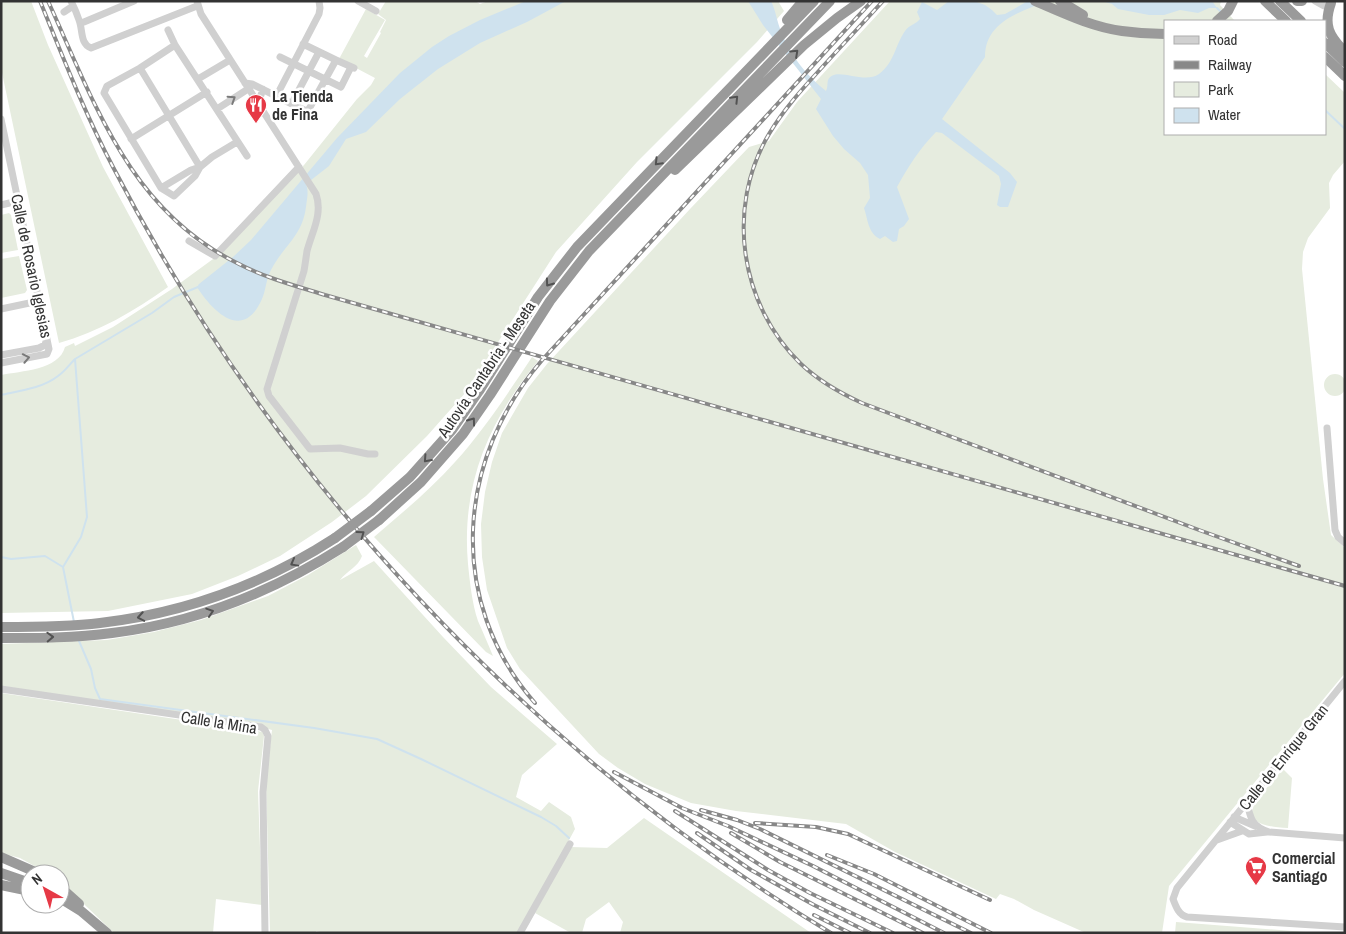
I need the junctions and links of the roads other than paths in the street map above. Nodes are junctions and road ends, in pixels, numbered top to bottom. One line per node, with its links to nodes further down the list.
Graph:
1 (134, 1): 24 (street)
2 (318, 1): 29 (street)
3 (358, 1): 19 (street)
4 (803, 1): 25 (highway)
5 (814, 1): 25 (highway)
6 (830, 1): 65 (highway, Autovía Cantabria - Meseta, one-way to 6)
7 (861, 1): 65 (highway, one-way to 7)
8 (1035, 1): 27 (highway)
9 (1060, 1): 27 (highway)
10 (1233, 1): 21 (highway)
11 (1265, 1): 22 (highway)
12 (1280, 1): 23 (highway)
13 (1297, 1): 14 (highway)
14 (1302, 1)
15 (1315, 1): 16 (street)
16 (1332, 2): 33 (highway)
17 (72, 4): 18 (street); 20 (street)
18 (197, 4): 36 (street)
19 (376, 11)
20 (64, 12)
21 (1223, 17)
22 (1285, 20)
23 (1300, 20)
24 (84, 22)
25 (785, 27): 74 (highway, Autovía Cantabria - Meseta, one-way to 74, bridge)
26 (168, 30): 30 (street)
27 (1123, 31): 28 (highway)
28 (1164, 33)
29 (303, 44): 32 (street); 39 (street)
30 (175, 45): 41 (street); 44 (street)
31 (1326, 45): 38 (highway)
32 (319, 52): 37 (street); 42 (street)
33 (1345, 52)
34 (280, 56): 39 (street)
35 (1326, 58): 43 (highway)
36 (230, 60): 44 (street); 47 (street)
37 (336, 60): 45 (street); 45 (street)
38 (1345, 62)
39 (293, 63): 42 (street); 50 (street)
40 (1326, 67): 46 (highway)
41 (140, 68): 54 (street); 56 (street)
42 (309, 71): 45 (street); 51 (street)
43 (1345, 76)
44 (198, 79): 49 (street)
45 (325, 79): 51 (street)
46 (1345, 84)
47 (246, 86): 48 (street); 52 (street); 53 (street, one-way to 47)
48 (264, 89): 50 (street); 52 (street)
49 (207, 92): 53 (street); 54 (street)
50 (277, 95): 51 (street)
51 (292, 103)
52 (258, 104): 60 (street)
53 (217, 109): 57 (street)
54 (169, 117): 56 (street); 59 (street)
55 (1, 119): 62 (street, Calle de Rosario Iglesias)
56 (131, 139): 61 (street)
57 (237, 142): 58 (street); 59 (street)
58 (247, 156)
59 (200, 167): 61 (street); 61 (street)
60 (300, 170): 64 (street); 72 (street)
61 (162, 188)
62 (18, 201): 63 (street); 66 (street, Calle de Rosario Iglesias)
63 (1, 205)
64 (189, 241)
65 (569, 275): 75 (highway, Autovía Cantabria - Meseta, one-way to 65, bridge)
66 (39, 301): 67 (street); 68 (street, Calle de Rosario Iglesias)
67 (1, 309)
68 (47, 338): 69 (street); 70 (street, Calle de Rosario Iglesias, one-way to 68)
69 (1, 356)
70 (1, 363)
71 (1327, 428): 73 (street)
72 (375, 454)
73 (1345, 543)
74 (1, 627)
75 (1, 638)
76 (1345, 681): 79 (street, Calle de Enrique Gran)
77 (1345, 686): 79 (street, Calle de Enrique Gran)
78 (1, 689): 98 (street, Calle la Mina)
79 (1337, 691): 80 (street, Calle de Enrique Gran)
80 (1247, 802): 81 (street, Calle de Enrique Gran); 82 (street)
81 (1232, 819): 82 (street); 83 (street); 86 (street, Calle de Enrique Gran)
82 (1258, 828): 84 (street)
83 (1242, 831): 84 (street); 86 (street)
84 (1270, 832): 85 (street)
85 (1345, 838)
86 (1215, 841): 96 (street, Calle de Enrique Gran)
87 (570, 844): 99 (street)
88 (1, 857): 89 (highway)
89 (20, 865)
90 (1, 873): 91 (highway)
91 (20, 880)
92 (1, 885): 93 (highway)
93 (20, 889)
94 (70, 895): 97 (highway)
95 (70, 905): 97 (highway)
96 (1345, 927)
97 (103, 930)
98 (265, 933)
99 (520, 933)

